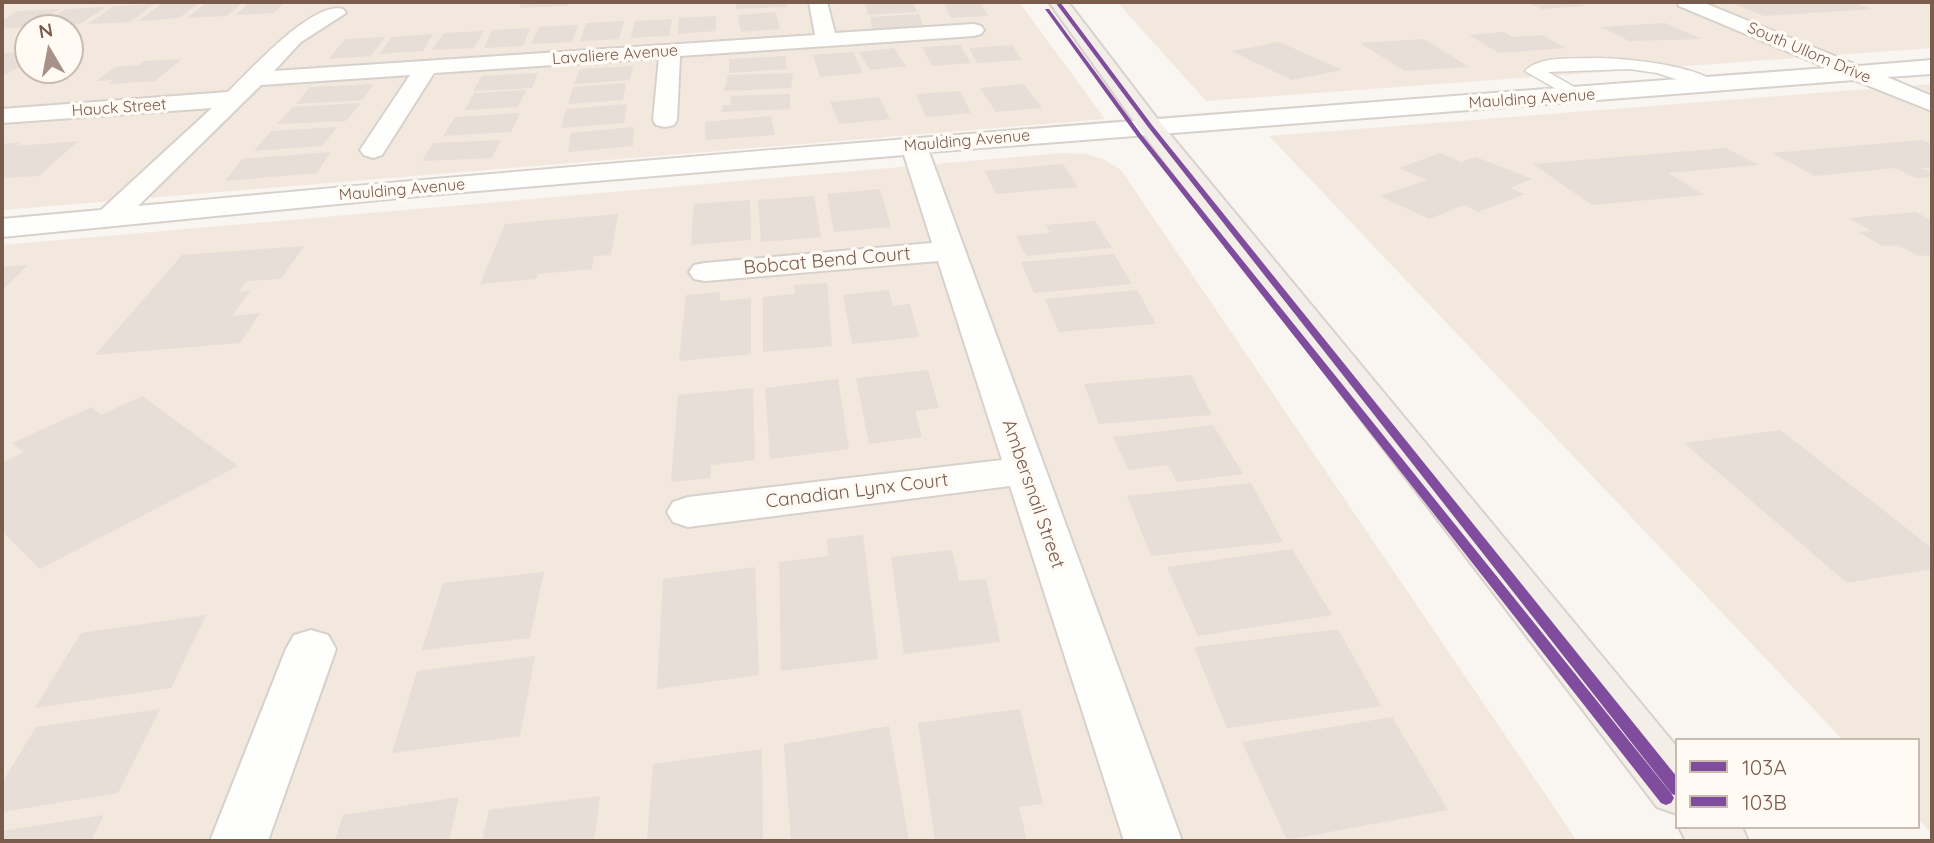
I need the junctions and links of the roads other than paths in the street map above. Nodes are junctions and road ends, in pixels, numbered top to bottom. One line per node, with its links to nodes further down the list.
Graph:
1 (818, 2): 6 (street)
2 (1058, 2): 18 (main road)
3 (1686, 2): 10 (street, South Ullom Drive)
4 (336, 13): 11 (street)
5 (974, 30): 6 (street, Lavaliere Avenue)
6 (826, 40): 7 (street, Lavaliere Avenue)
7 (670, 51): 9 (street, Lavaliere Avenue); 17 (street)
8 (1932, 67): 10 (street, Maulding Avenue)
9 (426, 68): 11 (street, Lavaliere Avenue); 20 (street)
10 (1858, 73): 12 (street, Maulding Avenue); 15 (street, South Ullom Drive)
11 (256, 79): 14 (street)
12 (1709, 85): 13 (street, Maulding Avenue); 13 (lane)
13 (1577, 96): 18 (street, Maulding Avenue)
14 (236, 99): 16 (street, Hauck Street); 21 (street)
15 (1932, 104)
16 (2, 116)
17 (665, 120)
18 (1150, 126): 19 (street, Maulding Avenue); 28 (main road)
19 (914, 146): 21 (street, Maulding Avenue); 23 (street, Ambersnail Street)
20 (373, 150)
21 (109, 218): 22 (street, Maulding Avenue)
22 (2, 228)
23 (948, 251): 24 (street, Bobcat Bend Court); 25 (street, Ambersnail Street)
24 (705, 272)
25 (1026, 471): 26 (street, Canadian Lynx Court); 30 (street, Ambersnail Street)
26 (688, 512)
27 (311, 649): 29 (street)
28 (1675, 786)
29 (239, 841)
30 (1153, 841)

